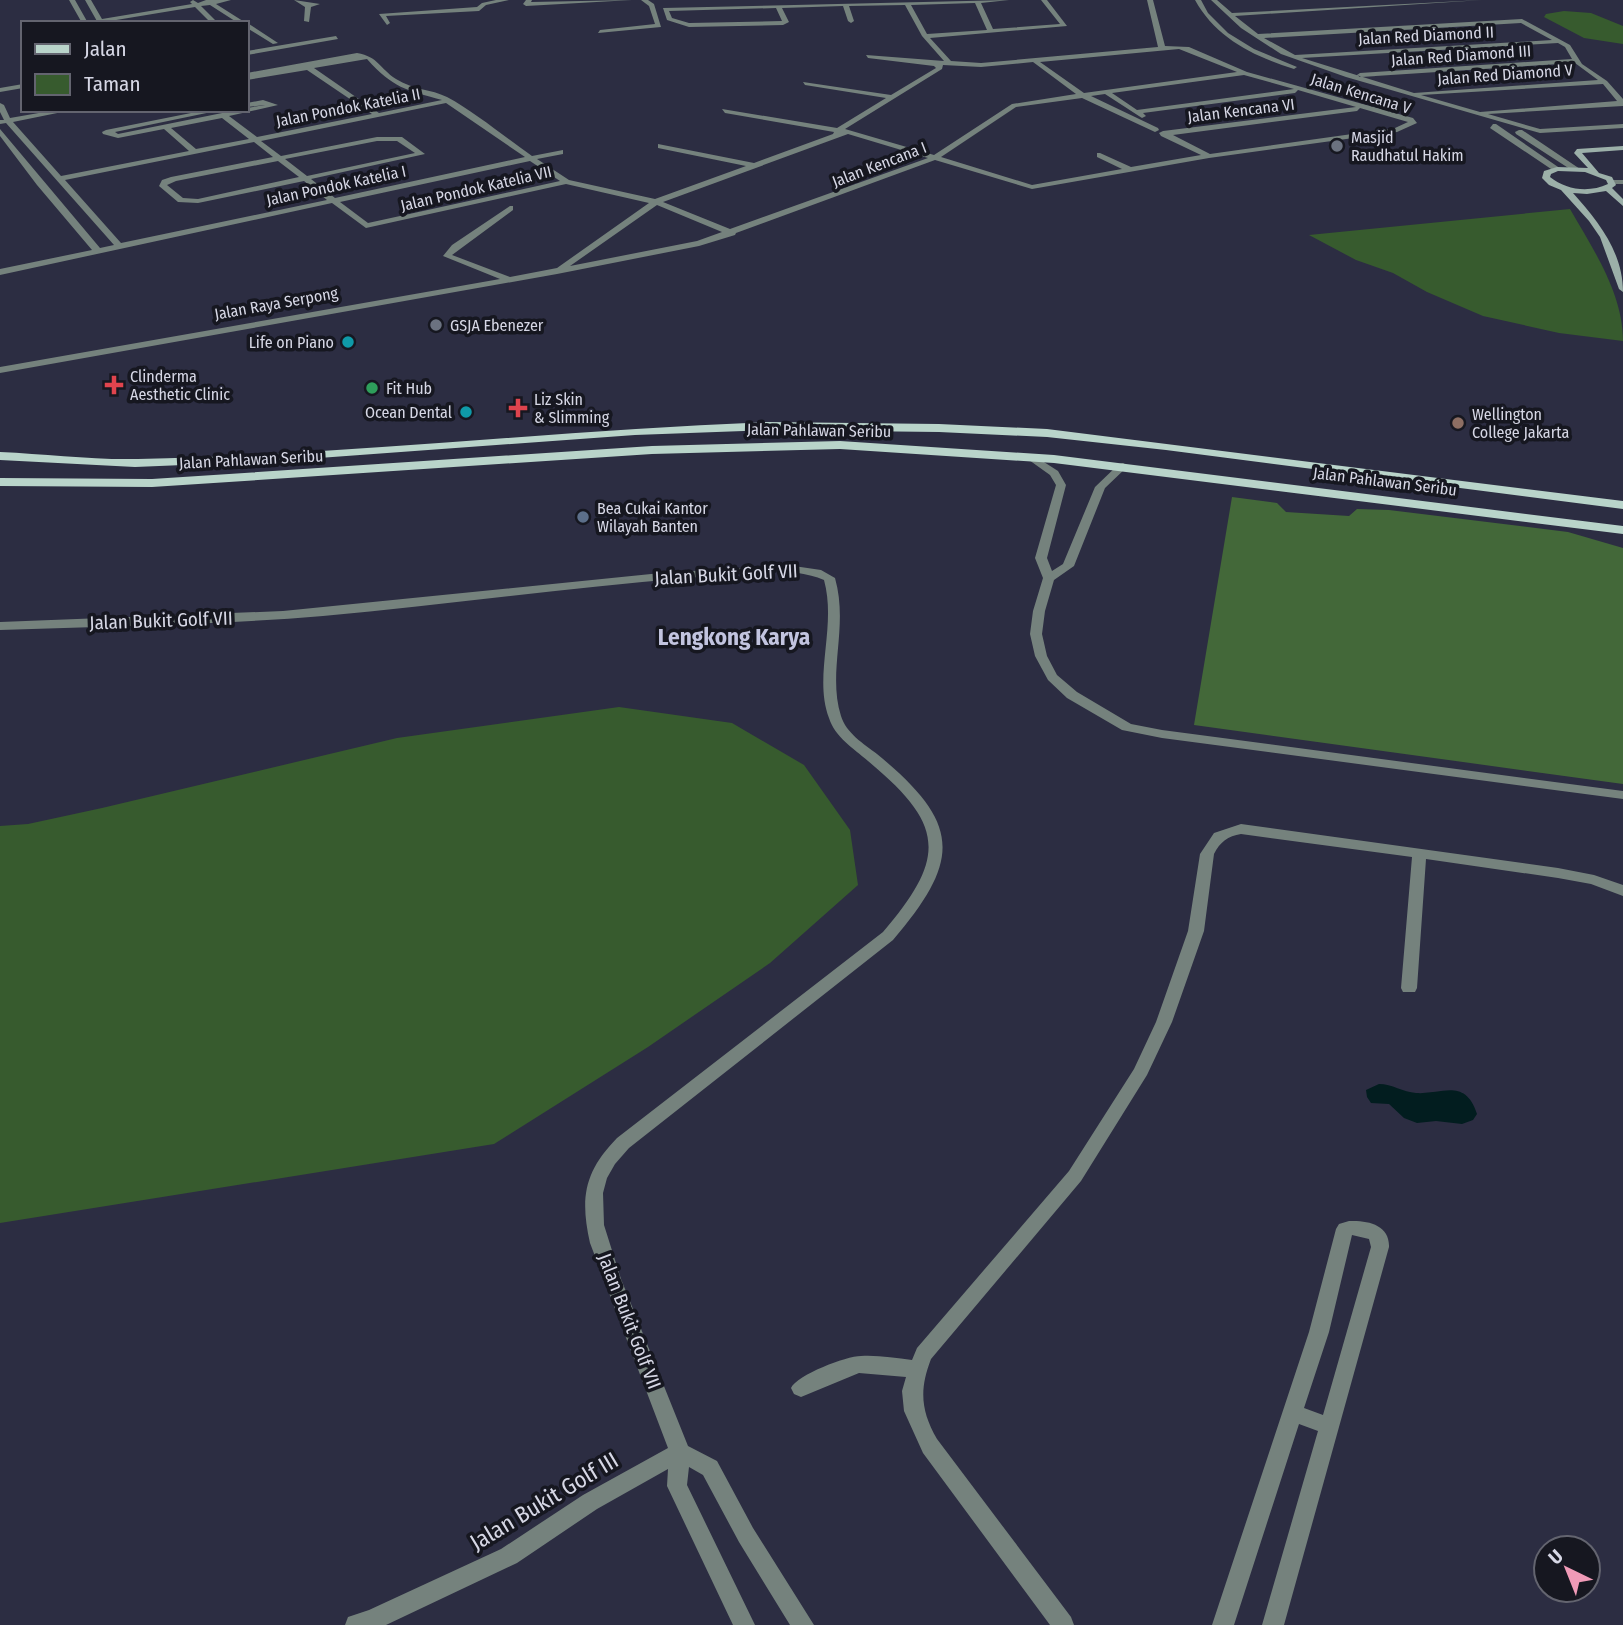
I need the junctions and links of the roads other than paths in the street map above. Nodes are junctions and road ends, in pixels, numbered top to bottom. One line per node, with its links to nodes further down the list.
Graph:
1 (72, 0): 25 (street)
2 (88, 0): 26 (street)
3 (228, 0): 16 (street)
4 (297, 0): 22 (street)
5 (313, 0): 22 (street)
6 (506, 0): 32 (street)
7 (529, 0): 17 (street)
8 (629, 0): 17 (street)
9 (644, 0): 36 (street)
10 (1006, 0): 18 (street)
11 (1044, 0): 37 (street)
12 (1150, 0): 44 (street)
13 (1198, 0): 35 (street)
14 (1214, 0): 24 (street)
15 (1478, 0): 24 (street)
16 (209, 1): 19 (street); 29 (street)
17 (582, 1)
18 (977, 1): 20 (street); 37 (street)
19 (193, 2): 27 (street); 28 (street)
20 (909, 2): 21 (street); 39 (street)
21 (845, 4): 23 (street); 30 (street)
22 (307, 6): 31 (street)
23 (778, 6): 23 (street)
24 (1229, 15): 33 (street)
25 (84, 21)
26 (99, 21)
27 (105, 21)
28 (213, 21)
29 (240, 21)
30 (851, 21)
31 (307, 22)
32 (387, 23)
33 (1241, 25): 35 (street); 40 (street)
34 (248, 26): 43 (street)
35 (1215, 26): 82 (street)
36 (600, 32)
37 (991, 32): 39 (street)
38 (318, 35): 43 (street)
39 (925, 36): 52 (street)
40 (1258, 36): 42 (street); 48 (street)
41 (336, 38): 46 (street)
42 (1562, 41): 48 (street, Jalan Red Diamond II); 50 (street)
43 (275, 43): 45 (street)
44 (1162, 49): 49 (street, Jalan Kencana V); 53 (street, Jalan Kencana V)
45 (248, 51)
46 (248, 51)
47 (868, 56): 52 (street)
48 (1292, 57): 55 (street)
49 (1035, 61): 52 (street, Jalan Kencana V); 63 (street)
50 (1576, 61): 55 (street, Jalan Red Diamond III); 56 (street)
51 (306, 66): 54 (street); 68 (street, Jalan Pondok Katelia VII); 80 (street)
52 (943, 66): 66 (street); 67 (street)
53 (1245, 73): 60 (street, Jalan Kencana V); 61 (street, Jalan Kencana I)
54 (248, 76)
55 (1348, 76): 64 (street)
56 (1605, 82): 64 (street, Jalan Red Diamond V); 69 (street)
57 (805, 83): 66 (street)
58 (21, 86): 59 (street)
59 (0, 90)
60 (1302, 90): 72 (street, Jalan Kencana V); 77 (street, Jalan Kencana VI)
61 (1104, 91): 63 (street, Jalan Kencana I); 77 (street)
62 (21, 92): 65 (street)
63 (1080, 94): 85 (street); 103 (street, Jalan Kencana I)
64 (1407, 94): 79 (street)
65 (0, 96)
66 (890, 97): 67 (street); 87 (street)
67 (901, 99): 88 (street)
68 (448, 101): 80 (street, Jalan Pondok Katelia II); 102 (street, Jalan Pondok Katelia VII)
69 (1622, 104): 79 (street)
70 (0, 105): 81 (street)
71 (248, 105): 73 (street)
72 (1363, 108): 89 (street, Jalan Kencana VI); 99 (street, Jalan Kencana V)
73 (248, 109)
74 (726, 111): 87 (street)
75 (39, 112): 81 (street)
76 (56, 112): 81 (street)
77 (1137, 112): 85 (street)
78 (221, 113): 83 (street); 83 (street); 90 (street, Jalan Pondok Katelia VII)
79 (1472, 113): 84 (street)
80 (379, 115): 90 (street, Jalan Pondok Katelia II)
81 (3, 120): 109 (street)
82 (1493, 126): 93 (street); 94 (street)
83 (166, 127): 96 (street)
84 (1623, 127)
85 (1155, 130): 89 (street)
86 (0, 131): 121 (street)
87 (837, 132): 88 (street); 104 (street)
88 (849, 132): 103 (street)
89 (1164, 134): 99 (street)
90 (254, 139): 96 (street, Jalan Pondok Katelia II); 100 (street, Jalan Pondok Katelia VII)
91 (377, 139): 100 (street); 101 (street); 101 (street)
92 (661, 146): 104 (street)
93 (1542, 146): 94 (street); 106 (street)
94 (1524, 147): 105 (street)
95 (1623, 148): 108 (street)
96 (194, 151): 109 (street, Jalan Pondok Katelia II)
97 (559, 152): 102 (street, Jalan Pondok Katelia I)
98 (1100, 155): 107 (street)
99 (1209, 156): 107 (street, Jalan Kencana V)
100 (278, 158): 110 (street, Jalan Pondok Katelia VII); 110 (street)
101 (405, 158): 110 (street)
102 (533, 158): 111 (street, Jalan Pondok Katelia VII); 115 (street, Jalan Pondok Katelia I)
103 (935, 158): 107 (street, Jalan Kencana V); 119 (street, Jalan Kencana I)
104 (756, 166): 116 (street)
105 (1557, 169): 106 (street); 114 (street)
106 (1576, 169): 108 (street)
107 (1130, 170)
108 (1596, 172): 113 (street)
109 (59, 179): 120 (street)
110 (304, 179): 115 (street, Jalan Pondok Katelia VII)
111 (566, 182): 115 (street, Jalan Pondok Katelia VII); 116 (street)
112 (1623, 182): 113 (street)
113 (1610, 185): 114 (street); 117 (street)
114 (1563, 187): 125 (street)
115 (331, 201): 120 (street, Jalan Pondok Katelia I)
116 (656, 202): 119 (street); 122 (street)
117 (1623, 204)
118 (510, 208): 124 (street)
119 (732, 233): 122 (street, Jalan Kencana I)
120 (119, 246): 121 (street, Jalan Pondok Katelia I)
121 (98, 250): 123 (street, Jalan Pondok Katelia I)
122 (557, 271): 124 (street, Jalan Raya Serpong)
123 (0, 272)
124 (509, 279): 126 (street, Jalan Raya Serpong)
125 (1623, 289)
126 (0, 370)
127 (1032, 458): 129 (main road, Jalan Pahlawan Seribu); 130 (main road, Jalan Pahlawan Seribu); 135 (street)
128 (0, 459): 131 (main road, Jalan Pahlawan Seribu)
129 (1123, 466): 132 (main road, Jalan Pahlawan Seribu); 135 (street)
130 (3, 483)
131 (1623, 502)
132 (1537, 518): 133 (main road, Jalan Pahlawan Seribu); 134 (main road)
133 (1623, 530)
134 (1623, 538)
135 (1049, 578): 137 (street)
136 (0, 626): 145 (street, Jalan Bukit Golf VII)
137 (1623, 795)
138 (1419, 856): 139 (street); 140 (street); 141 (street)
139 (1623, 891)
140 (1409, 988)
141 (917, 1369): 142 (street); 149 (street)
142 (801, 1388)
143 (1292, 1413): 144 (street); 144 (street); 150 (street)
144 (1329, 1426): 151 (street)
145 (680, 1452): 146 (street, Jalan Bukit Golf III); 147 (street, Jalan Bukit Golf VII); 148 (street)
146 (356, 1625)
147 (744, 1625)
148 (803, 1625)
149 (1063, 1625)
150 (1223, 1625)
151 (1273, 1625)

